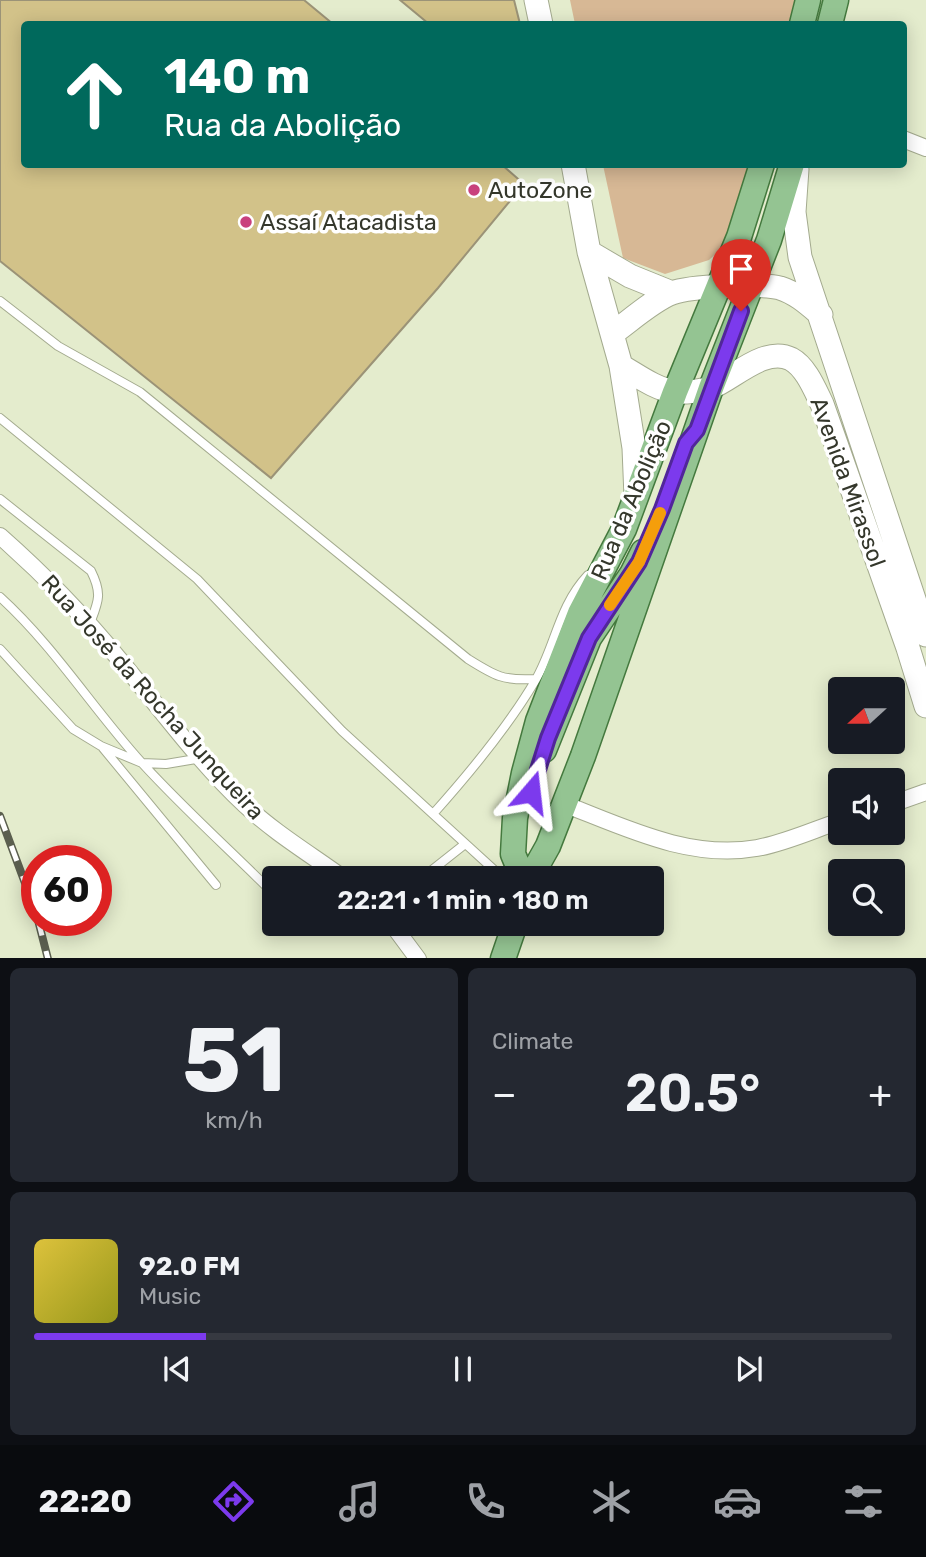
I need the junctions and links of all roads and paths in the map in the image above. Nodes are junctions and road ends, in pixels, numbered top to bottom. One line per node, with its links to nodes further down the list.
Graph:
1 (536, 0): 4 (main road)
2 (808, 0): 5 (main road)
3 (836, 0): 6 (main road)
4 (540, 21)
5 (803, 21)
6 (831, 21)
7 (907, 141): 8 (street)
8 (926, 148)
9 (574, 168): 13 (main road)
10 (761, 168): 15 (main road, Rua da Abolição)
11 (791, 168): 14 (main road, Rua da Abolição)
12 (797, 168): 18 (main road, Avenida Mirassol)
13 (589, 252): 16 (main road); 19 (main road)
14 (751, 286): 15 (main road); 18 (main road); 21 (main road, Rua da Abolição)
15 (719, 287): 16 (main road); 22 (main road, Rua da Abolição)
16 (672, 293): 19 (main road)
17 (0, 301): 33 (lane)
18 (821, 315): 31 (main road, Avenida Mirassol)
19 (613, 333): 20 (main road)
20 (621, 366): 22 (main road, Avenida Mirassol); 25 (main road)
21 (711, 388): 22 (main road, Avenida Mirassol); 24 (main road, Rua da Abolição); 31 (main road, Avenida Mirassol)
22 (675, 392): 25 (main road, Rua da Abolição)
23 (0, 418): 41 (lane)
24 (697, 430): 40 (main road, Rua da Abolição); 48 (main road)
25 (636, 497): 28 (main road, Rua da Abolição)
26 (0, 499): 30 (lane)
27 (0, 536): 30 (street, Rua José da Rocha Junqueira)
28 (609, 561): 33 (lane); 47 (main road, Rua da Abolição)
29 (0, 597): 37 (lane)
30 (89, 626): 36 (street, Rua José da Rocha Junqueira)
31 (920, 646): 34 (main road, Avenida Mirassol)
32 (0, 649): 35 (lane)
33 (536, 679): 41 (lane)
34 (926, 706)
35 (102, 746): 37 (lane); 51 (lane)
36 (202, 758): 37 (lane); 44 (street, Rua José da Rocha Junqueira)
37 (142, 763): 50 (lane)
38 (926, 792): 39 (street)
39 (905, 799)
40 (564, 804): 42 (street); 49 (main road, Rua da Abolição)
41 (433, 814): 43 (lane)
42 (828, 825)
43 (465, 844): 45 (lane); 46 (lane)
44 (326, 866)
45 (439, 866)
46 (490, 866)
47 (520, 866)
48 (527, 866)
49 (536, 866)
50 (262, 882)
51 (216, 885)
52 (401, 936): 54 (street)
53 (511, 936): 55 (main road)
54 (418, 958)
55 (503, 958)

